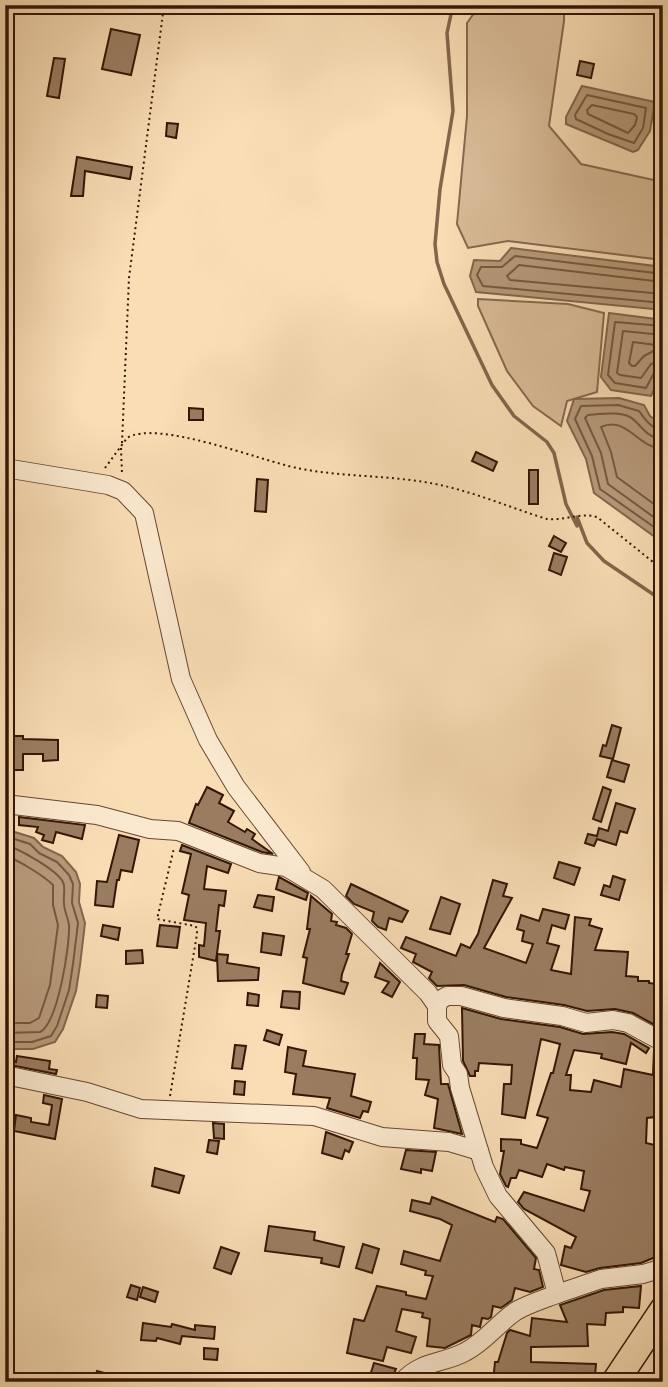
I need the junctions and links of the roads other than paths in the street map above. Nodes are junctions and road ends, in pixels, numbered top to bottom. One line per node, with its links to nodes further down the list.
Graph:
1 (5, 468): 3 (street)
2 (5, 804): 3 (street)
3 (304, 876): 4 (street)
4 (437, 1006): 5 (street); 7 (street)
5 (663, 1042)
6 (5, 1075): 7 (street)
7 (479, 1151): 9 (street)
8 (663, 1268): 9 (street)
9 (557, 1294): 12 (street)
10 (663, 1310): 13 (highway)
11 (663, 1341): 14 (highway)
12 (402, 1382)
13 (615, 1382)
14 (634, 1382)

